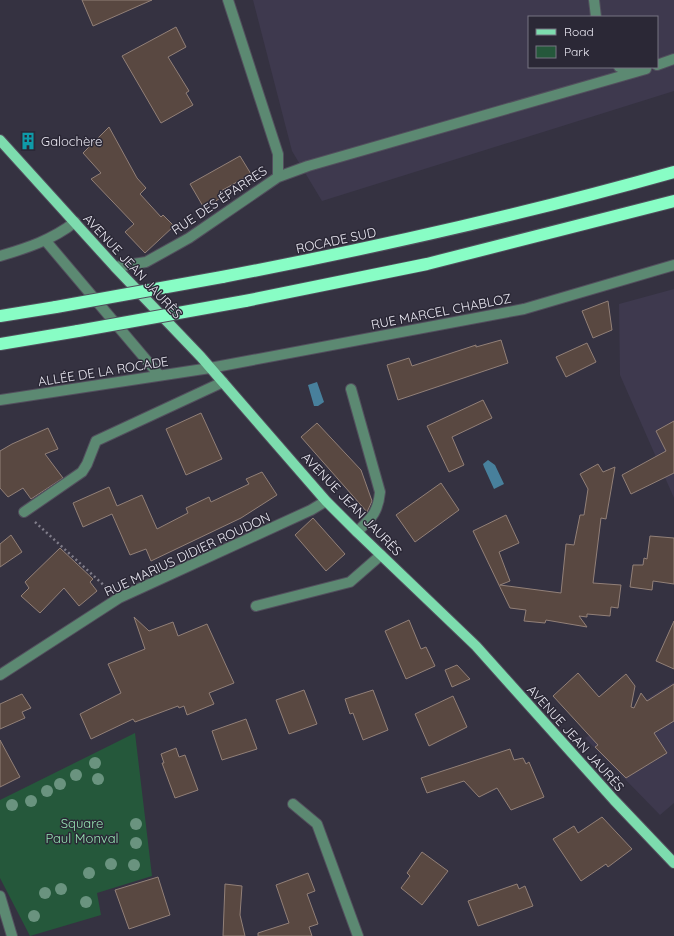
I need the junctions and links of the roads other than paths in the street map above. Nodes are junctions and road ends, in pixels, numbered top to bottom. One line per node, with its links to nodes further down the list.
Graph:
1 (228, 0): 9 (street, RUE DES ÉPARRES)
2 (594, 0): 3 (street)
3 (596, 16)
4 (674, 60): 5 (street)
5 (658, 65)
6 (649, 68): 9 (street)
7 (0, 140): 11 (main road, AVENUE JEAN JAURÈS)
8 (674, 172): 16 (highway, ROCADE SUD, bridge)
9 (278, 177): 15 (street, RUE DES ÉPARRES)
10 (674, 201): 17 (highway, bridge)
11 (75, 222): 12 (street); 15 (main road, AVENUE JEAN JAURÈS)
12 (45, 240): 13 (street); 19 (street)
13 (0, 256)
14 (674, 266): 18 (street, RUE MARCEL CHABLOZ)
15 (115, 267): 18 (main road, AVENUE JEAN JAURÈS)
16 (0, 316)
17 (0, 344)
18 (210, 368): 19 (street, ALLÉE DE LA ROCADE); 20 (main road, AVENUE JEAN JAURÈS)
19 (159, 376): 22 (street, ALLÉE DE LA ROCADE)
20 (223, 382): 23 (main road, AVENUE JEAN JAURÈS); 24 (street)
21 (351, 389): 25 (street)
22 (0, 400)
23 (326, 501): 25 (main road, AVENUE JEAN JAURÈS); 28 (street, RUE MARIUS DIDIER ROUDON)
24 (24, 512)
25 (357, 532): 26 (main road, AVENUE JEAN JAURÈS)
26 (381, 555): 27 (street); 30 (main road, AVENUE JEAN JAURÈS)
27 (256, 606)
28 (0, 675)
29 (293, 804): 33 (street)
30 (674, 863)
31 (0, 896): 32 (street)
32 (12, 936)
33 (358, 936)

